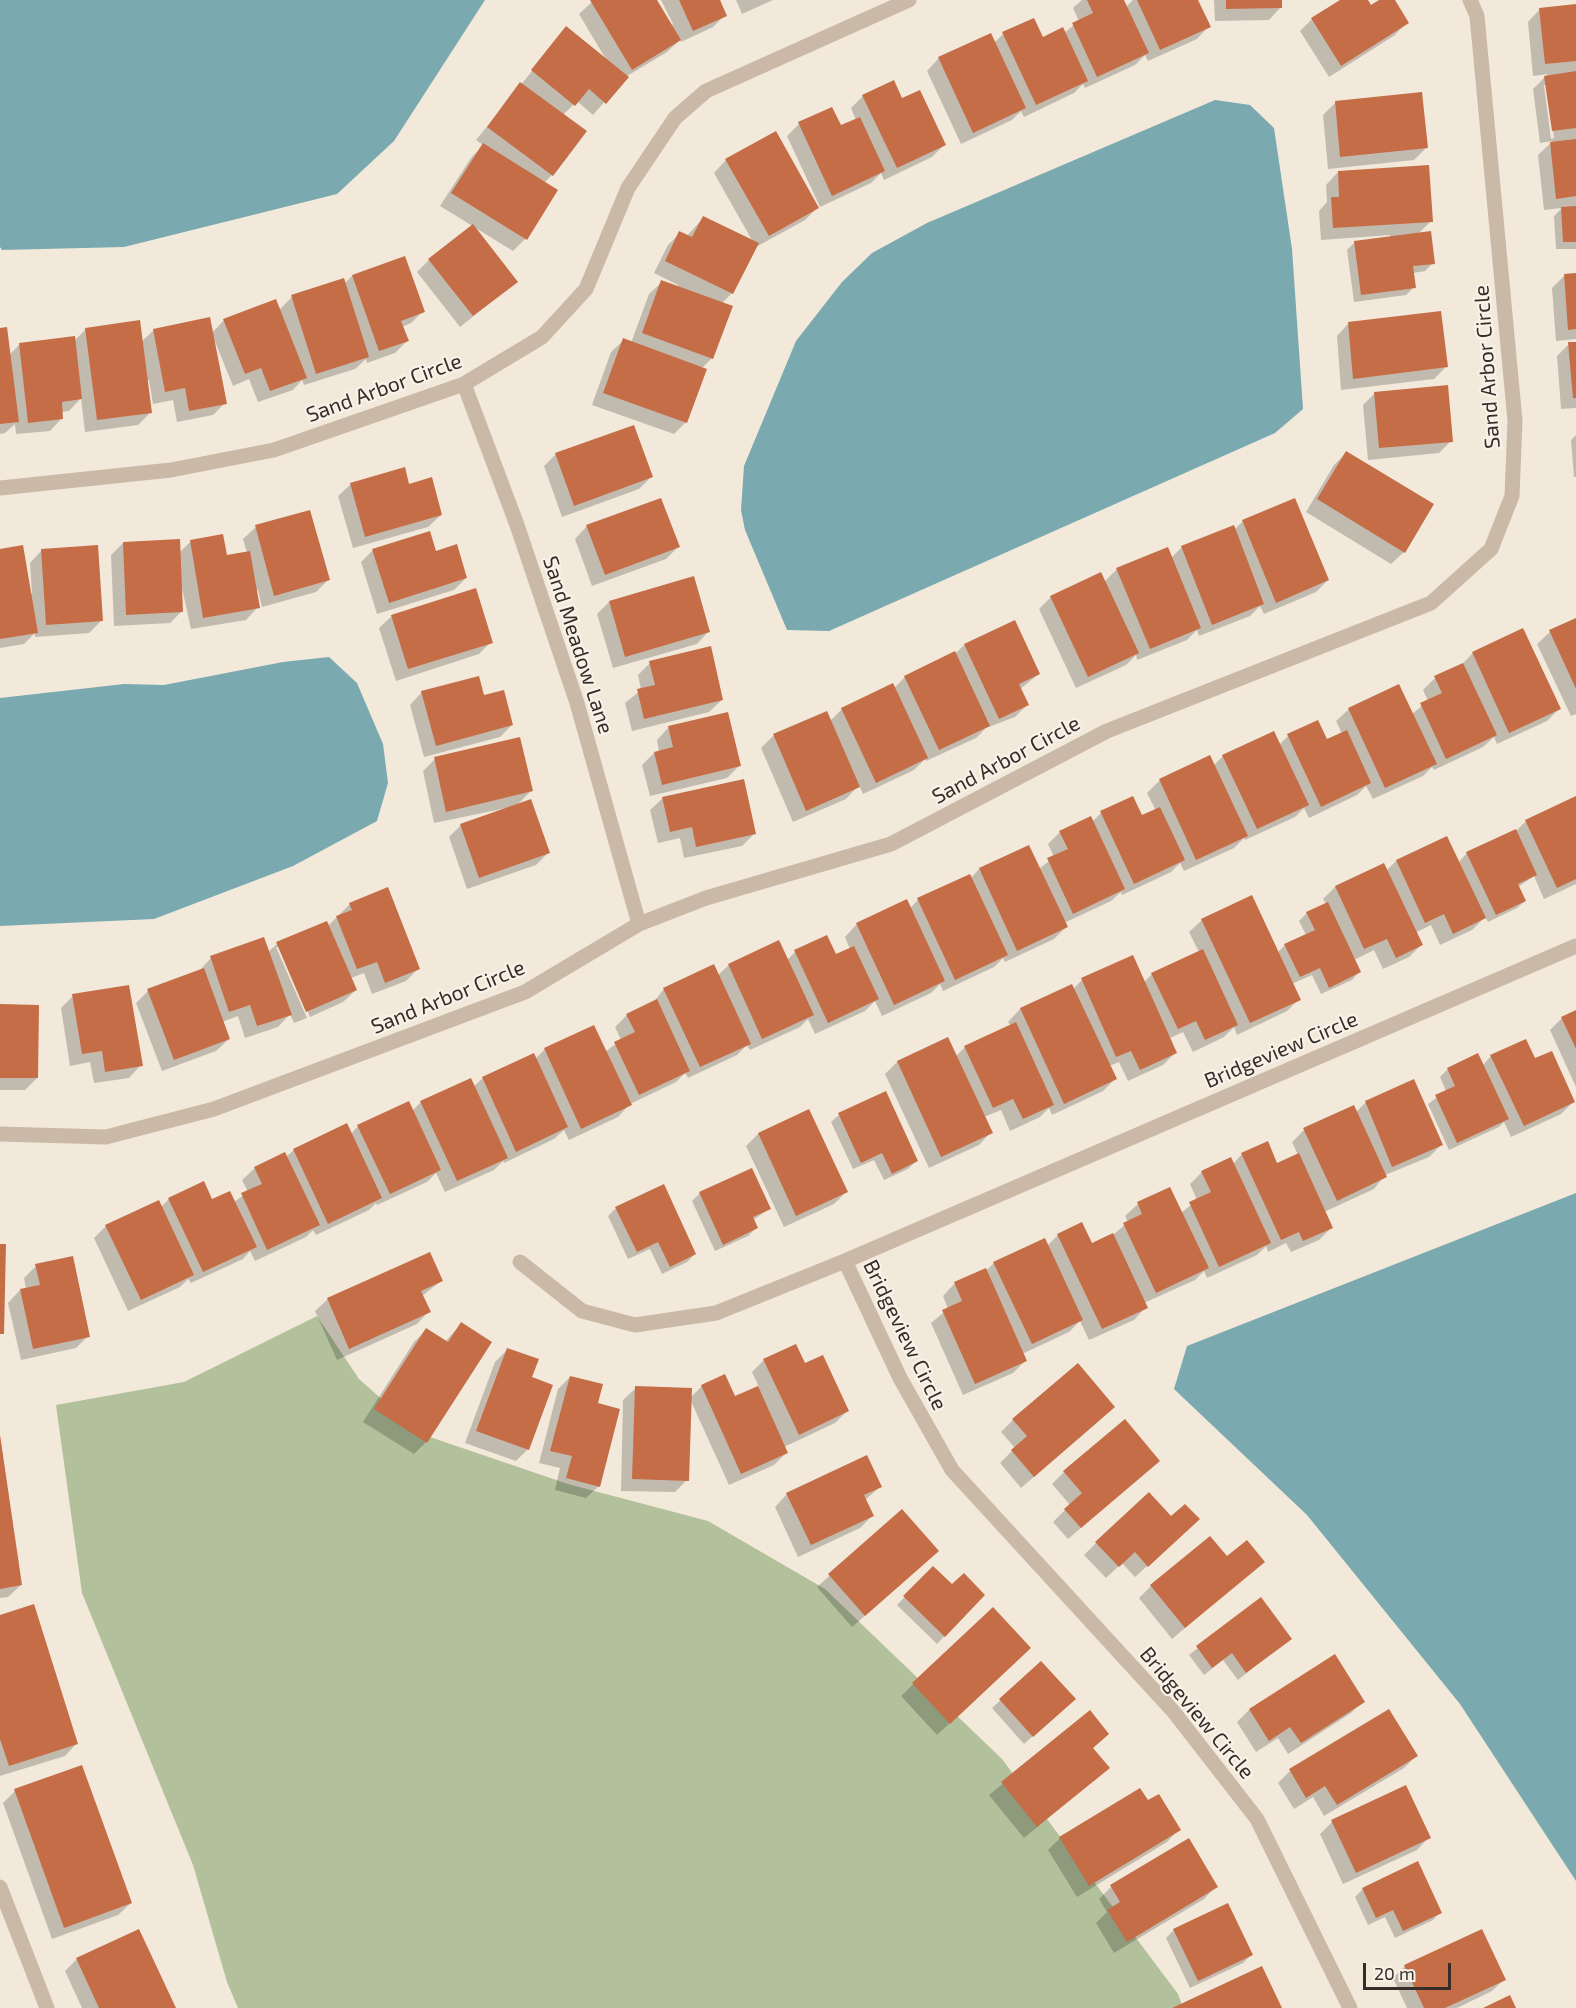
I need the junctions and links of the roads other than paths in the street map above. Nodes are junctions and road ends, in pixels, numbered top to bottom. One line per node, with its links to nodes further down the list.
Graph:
1 (909, 0): 3 (street, Sand Arbor Circle)
2 (1470, 0): 5 (street, Sand Arbor Circle)
3 (464, 384): 4 (street, Sand Arbor Circle); 5 (street, Sand Meadow Lane)
4 (0, 488)
5 (639, 924): 7 (street, Sand Arbor Circle)
6 (1576, 946): 8 (street, Bridgeview Circle)
7 (0, 1134)
8 (845, 1261): 9 (street); 12 (street, Bridgeview Circle)
9 (520, 1262)
10 (0, 1887): 11 (street)
11 (47, 2008)
12 (1350, 2008)

